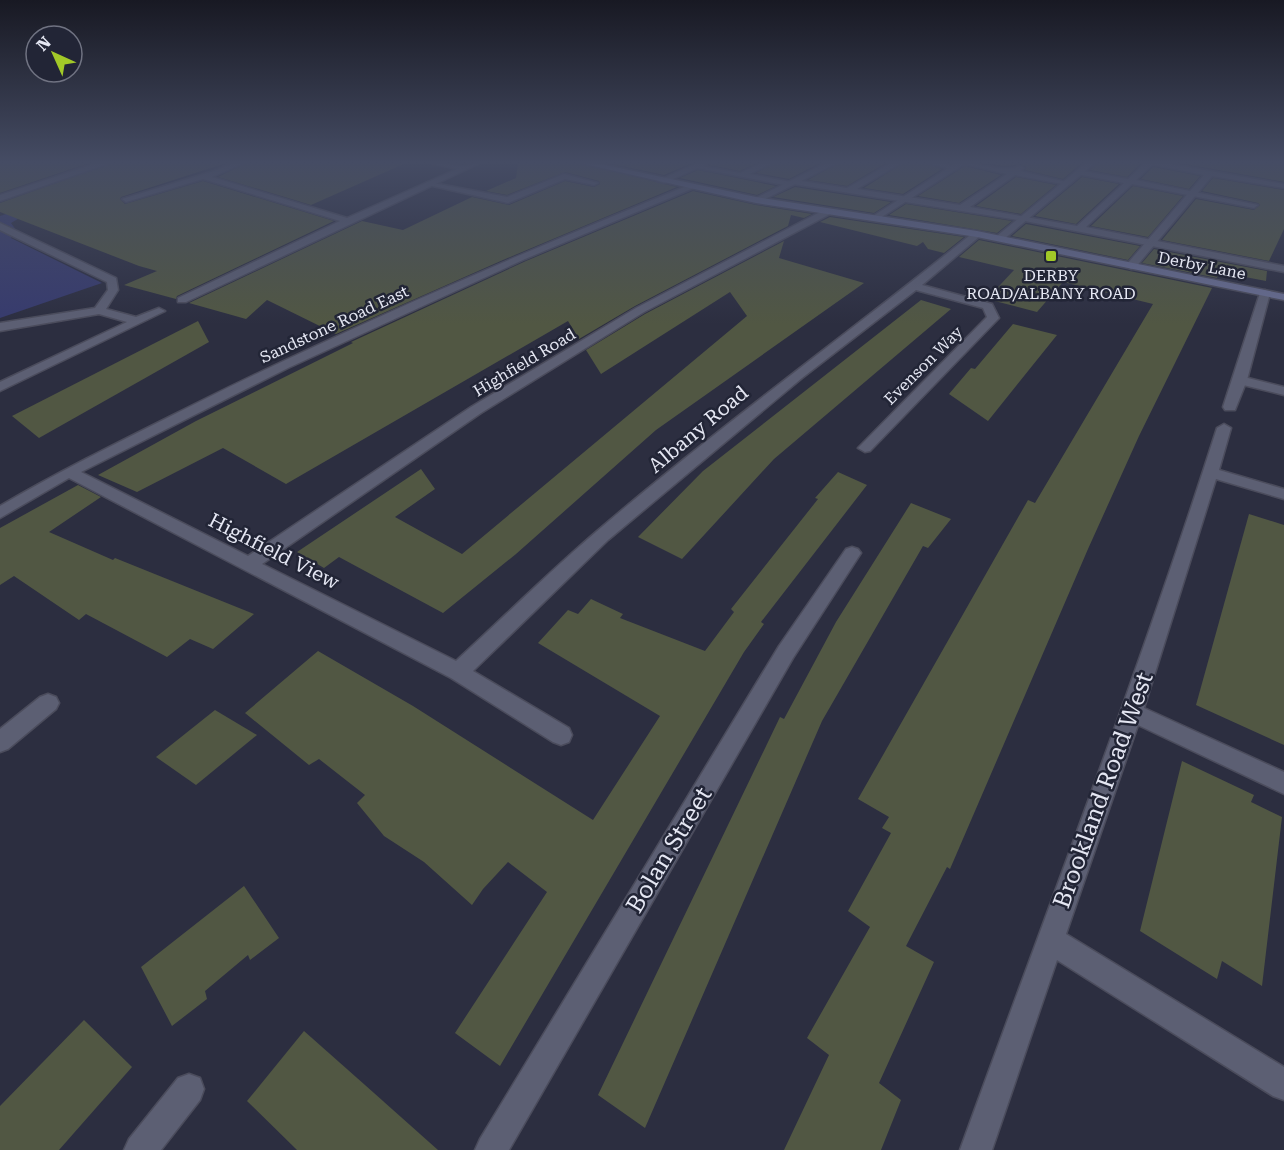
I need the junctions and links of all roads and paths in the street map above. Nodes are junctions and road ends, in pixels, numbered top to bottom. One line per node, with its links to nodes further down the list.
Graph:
1 (334, 217): 11 (street)
2 (357, 217): 11 (street)
3 (621, 217): 31 (street, Sandstone Road East)
4 (818, 217): 36 (street, Highfield Road)
5 (864, 217): 9 (street, Derby Lane)
6 (1016, 217): 10 (street)
7 (1092, 217): 13 (street)
8 (1172, 217): 16 (street)
9 (874, 218): 14 (street, Derby Lane)
10 (1024, 218): 13 (street); 15 (street)
11 (348, 221): 22 (street)
12 (0, 226): 23 (street)
13 (1079, 229): 16 (street)
14 (977, 234): 15 (street, Derby Lane); 19 (street, Albany Road)
15 (1000, 238): 17 (street, Derby Lane)
16 (1150, 243): 17 (street); 18 (street)
17 (1131, 266): 20 (street, Derby Lane)
18 (1284, 269)
19 (914, 286): 30 (street, Evenson Way); 37 (street, Albany Road)
20 (1265, 293): 21 (street, Derby Lane); 27 (street, Brookland Road West)
21 (1284, 297)
22 (182, 300)
23 (99, 311): 25 (street); 26 (street)
24 (159, 311): 25 (street)
25 (136, 321): 28 (street)
26 (0, 327)
27 (1240, 380): 29 (street); 32 (street, Brookland Road West)
28 (0, 387)
29 (1284, 391)
30 (865, 448)
31 (69, 472): 34 (street, Sandstone Road East); 36 (street, Highfield View)
32 (1211, 473): 33 (street); 39 (street, Brookland Road West)
33 (1284, 494)
34 (0, 513)
35 (852, 553): 47 (street, Bolan Street)
36 (251, 563): 37 (street, Highfield View)
37 (458, 672): 40 (street, Highfield View)
38 (48, 704): 41 (street)
39 (1133, 713): 42 (street); 43 (street, Brookland Road West)
40 (561, 735)
41 (0, 742)
42 (1284, 783)
43 (1049, 939): 44 (street); 48 (street, Brookland Road West)
44 (1284, 1084)
45 (189, 1089): 46 (street)
46 (140, 1150)
47 (491, 1150)
48 (976, 1150)

